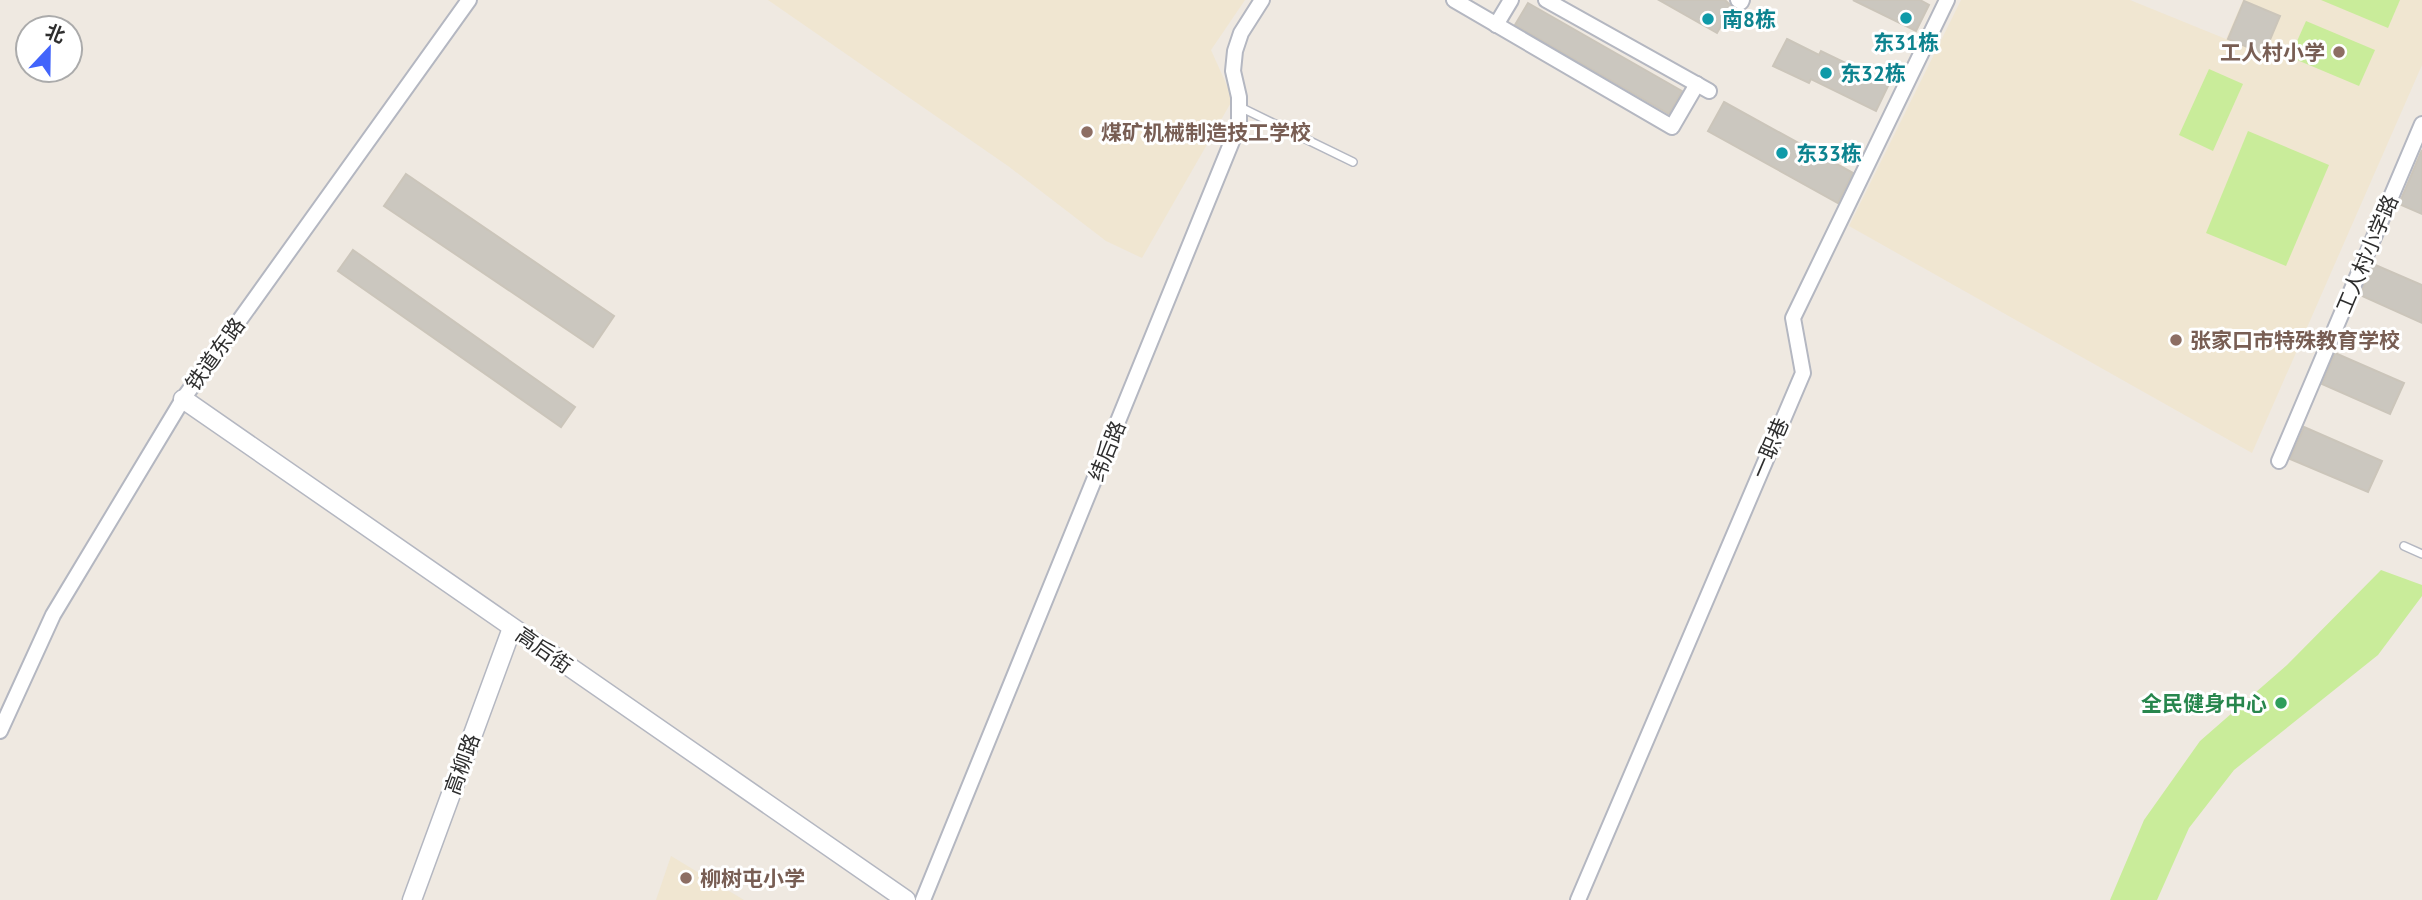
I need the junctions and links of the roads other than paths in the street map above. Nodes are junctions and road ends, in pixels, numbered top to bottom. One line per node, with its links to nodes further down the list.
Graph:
1 (469, 0): 11 (street, 铁道东路)
2 (1262, 0): 8 (street, 纬后路)
3 (1454, 0): 7 (street)
4 (1511, 0): 7 (street)
5 (1546, 0): 7 (street)
6 (1947, 0): 20 (street, 一职巷)
7 (1496, 24)
8 (1239, 107): 10 (lane); 19 (street, 纬后路)
9 (2422, 124): 12 (street, 工人村小学路)
10 (1353, 162)
11 (183, 399): 15 (street, 高后街); 16 (street, 铁道东路)
12 (2279, 461)
13 (2404, 546): 14 (lane)
14 (2422, 554)
15 (512, 628): 17 (street, 高柳路); 18 (street, 高后街)
16 (0, 731)
17 (412, 900)
18 (906, 900)
19 (923, 900)
20 (1578, 900)

